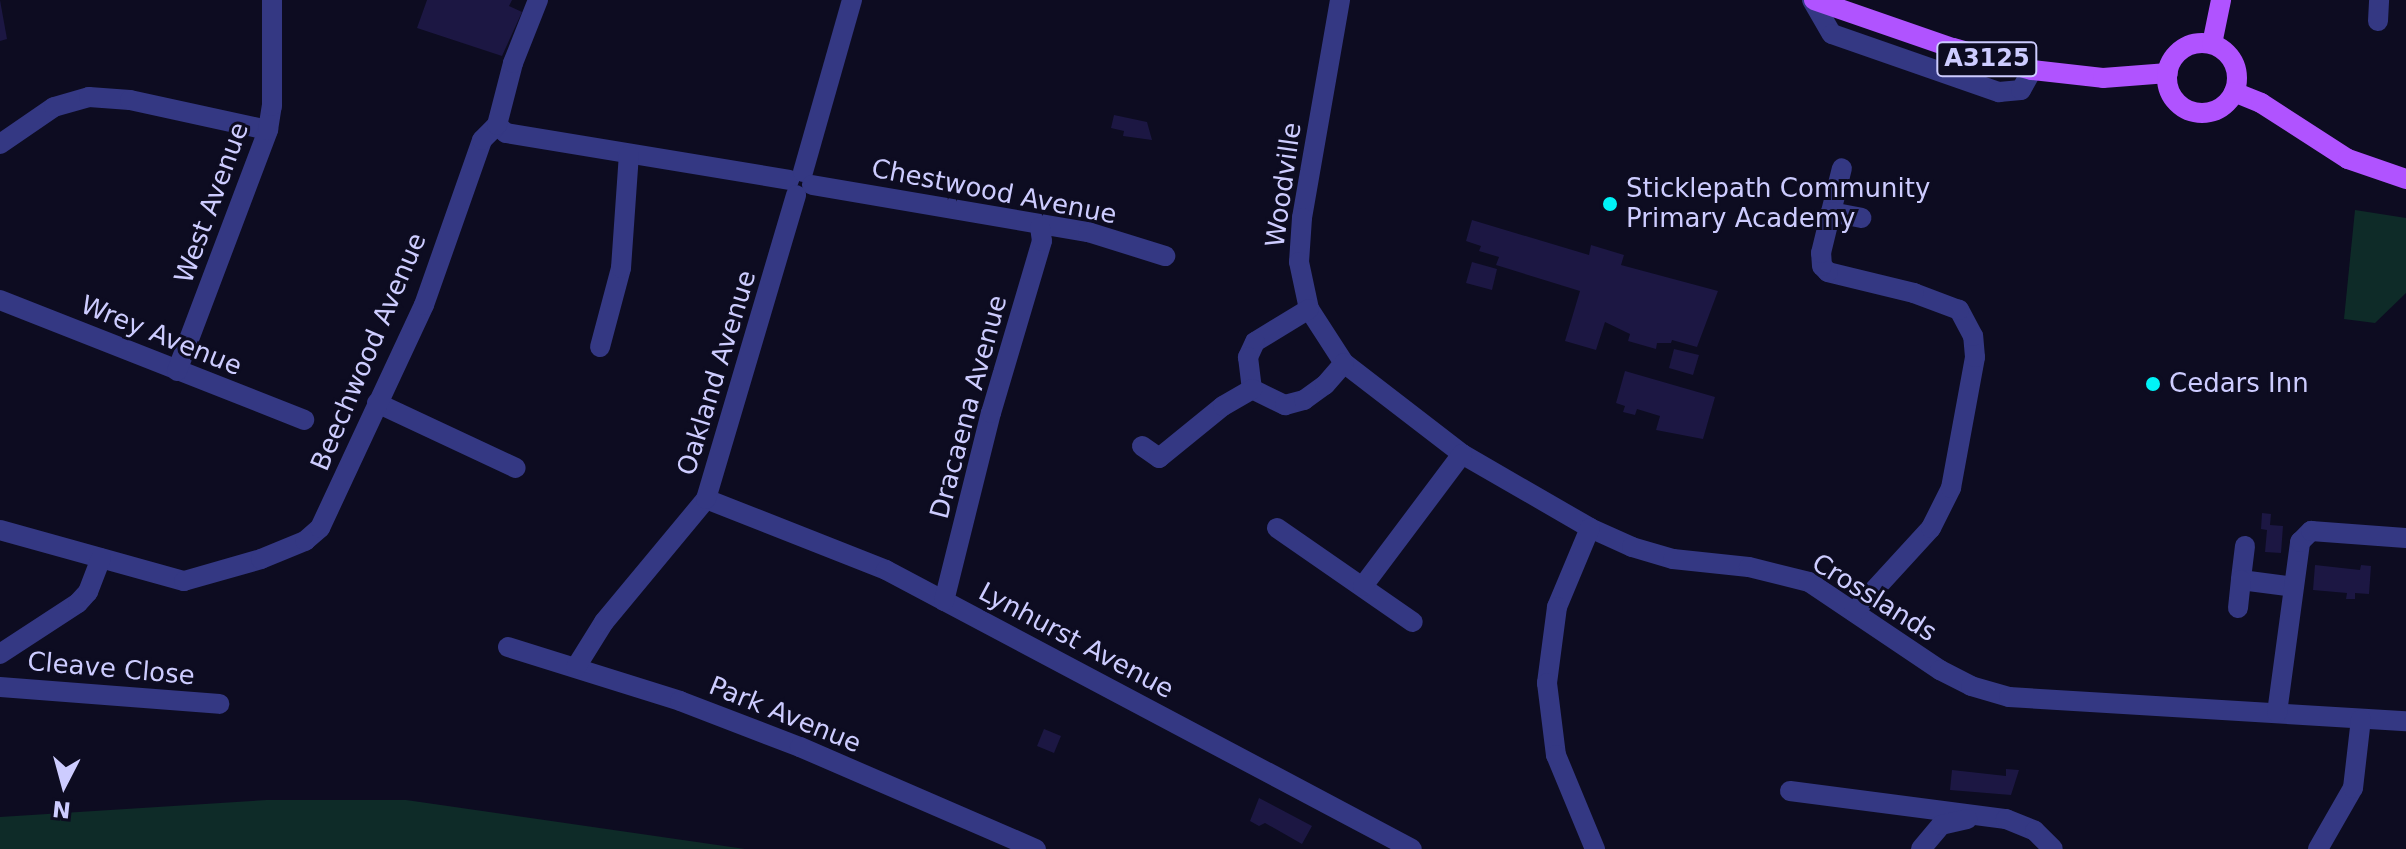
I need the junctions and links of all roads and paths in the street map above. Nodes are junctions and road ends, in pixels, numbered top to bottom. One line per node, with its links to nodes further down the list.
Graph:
1 (272, 0): 12 (street, West Avenue)
2 (538, 0): 11 (street)
3 (852, 0): 17 (street, Oakland Avenue)
4 (1340, 0): 23 (street, Woodville)
5 (1813, 0): 8 (main road, A3125); 8 (street)
6 (2221, 0): 7 (main road)
7 (2212, 44): 9 (main road); 10 (main road)
8 (2032, 70): 9 (main road, A3125)
9 (2168, 73): 10 (main road)
10 (2234, 92): 16 (main road)
11 (497, 125): 14 (street, Chestwood Avenue); 28 (street, Beechwood Avenue)
12 (268, 130): 13 (street); 26 (street, West Avenue)
13 (0, 144)
14 (629, 155): 17 (street, Chestwood Avenue); 24 (street)
15 (1842, 168): 18 (street)
16 (2406, 179)
17 (800, 183): 20 (street, Chestwood Avenue); 33 (street, Oakland Avenue)
18 (1831, 212): 19 (street); 45 (street)
19 (1861, 218)
20 (1040, 227): 21 (street, Chestwood Avenue); 43 (street, Dracaena Avenue)
21 (1165, 256)
22 (0, 300): 26 (street, Wrey Avenue)
23 (1309, 309): 25 (street, Woodville); 27 (street)
24 (600, 347)
25 (1344, 363): 27 (street); 31 (street, Woodville)
26 (177, 371): 29 (street, Wrey Avenue)
27 (1252, 389): 30 (street)
28 (377, 403): 32 (street); 39 (street, Beechwood Avenue)
29 (304, 420)
30 (1142, 446)
31 (1462, 454): 35 (street, Woodville); 41 (street)
32 (516, 468)
33 (706, 499): 43 (street, Lynhurst Avenue); 49 (street, Oakland Avenue)
34 (1277, 528): 41 (street)
35 (1590, 528): 45 (street, Crosslands); 59 (street)
36 (0, 530): 39 (street)
37 (2406, 538): 42 (street)
38 (2245, 546): 40 (street)
39 (101, 558): 48 (street)
40 (2241, 580): 42 (street); 44 (street)
41 (1363, 586): 46 (street)
42 (2294, 587): 52 (street)
43 (944, 601): 58 (street, Lynhurst Avenue)
44 (2238, 608)
45 (1854, 612): 52 (street, Crosslands)
46 (1413, 622)
47 (508, 647): 49 (street, Park Avenue)
48 (0, 654)
49 (576, 667): 57 (street, Park Avenue)
50 (0, 687): 51 (street, Cleave Close)
51 (219, 704)
52 (2277, 713): 53 (street, Crosslands)
53 (2361, 719): 54 (street, Crosslands); 62 (street)
54 (2406, 721)
55 (1790, 791): 56 (street)
56 (1979, 816): 60 (street); 61 (street)
57 (1036, 849)
58 (1412, 849)
59 (1595, 849)
60 (1921, 849)
61 (2053, 849)
62 (2318, 849)

